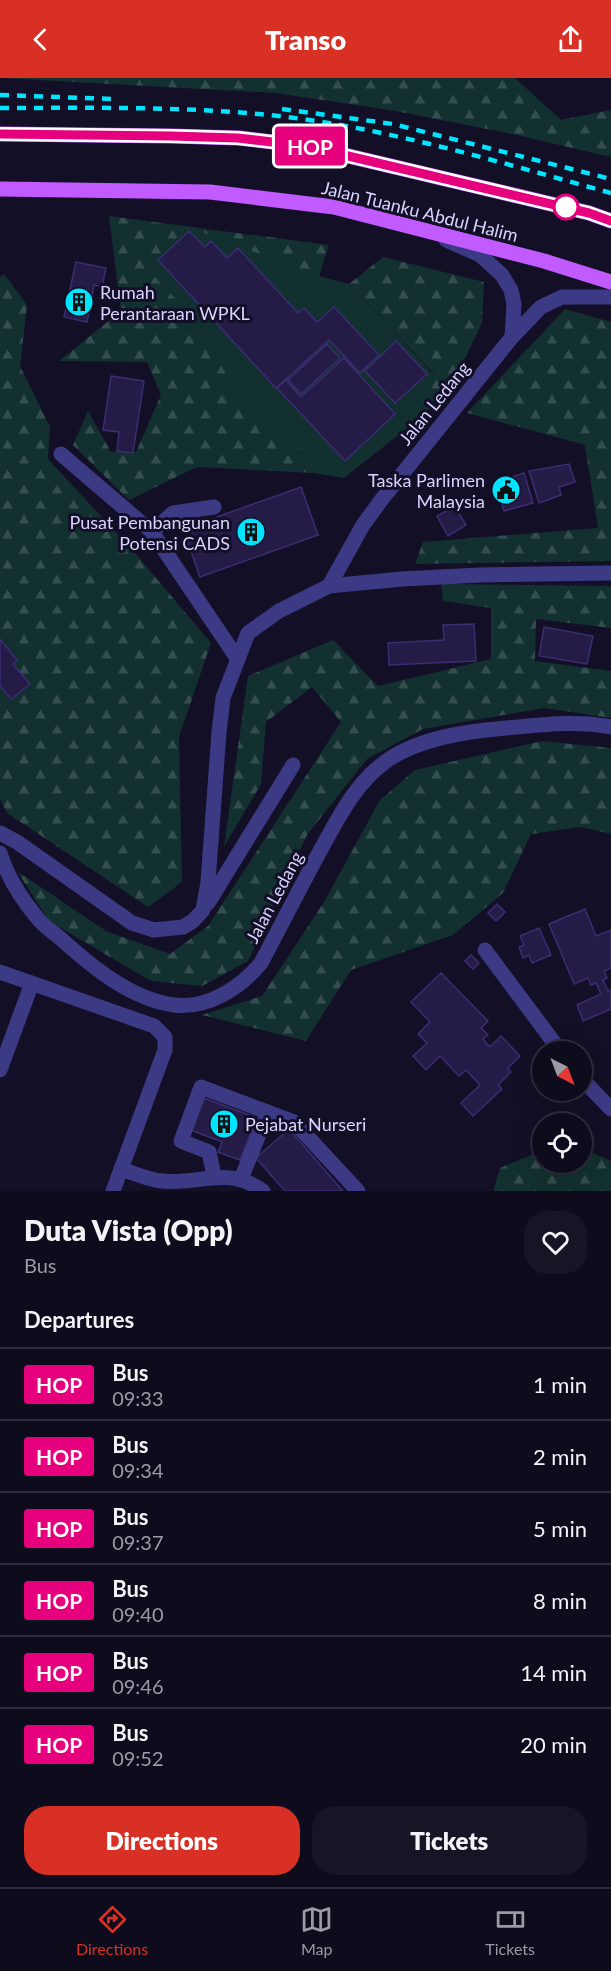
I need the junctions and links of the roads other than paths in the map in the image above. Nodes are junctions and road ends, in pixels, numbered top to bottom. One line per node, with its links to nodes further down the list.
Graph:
1 (0, 134): 3 (main road, Jalan Tuanku Abdul Halim)
2 (0, 189): 4 (main road, Jalan Tuanku Abdul Halim)
3 (611, 221)
4 (412, 226): 5 (main road, Jalan Tuanku Abdul Halim); 7 (street)
5 (611, 282)
6 (611, 297): 7 (street, Jalan Ledang)
7 (512, 338): 12 (street, Jalan Ledang)
8 (61, 453): 10 (street)
9 (214, 507): 10 (street)
10 (152, 532): 13 (street)
11 (611, 573): 12 (street)
12 (329, 586): 13 (street)
13 (237, 658): 18 (street)
14 (611, 727): 17 (street, Jalan Ledang)
15 (293, 765): 18 (street)
16 (0, 833): 18 (street)
17 (0, 853)
18 (203, 910)
19 (485, 950): 22 (street)
20 (0, 972): 21 (street)
21 (32, 983): 23 (street); 27 (street)
22 (553, 1041)
23 (0, 1070)
24 (592, 1089): 25 (street)
25 (611, 1109)
26 (268, 1112): 28 (street); 29 (street); 32 (street)
27 (121, 1169): 28 (street); 30 (street)
28 (214, 1176): 29 (street)
29 (241, 1179): 31 (street)
30 (113, 1191)
31 (263, 1191)
32 (358, 1191)

